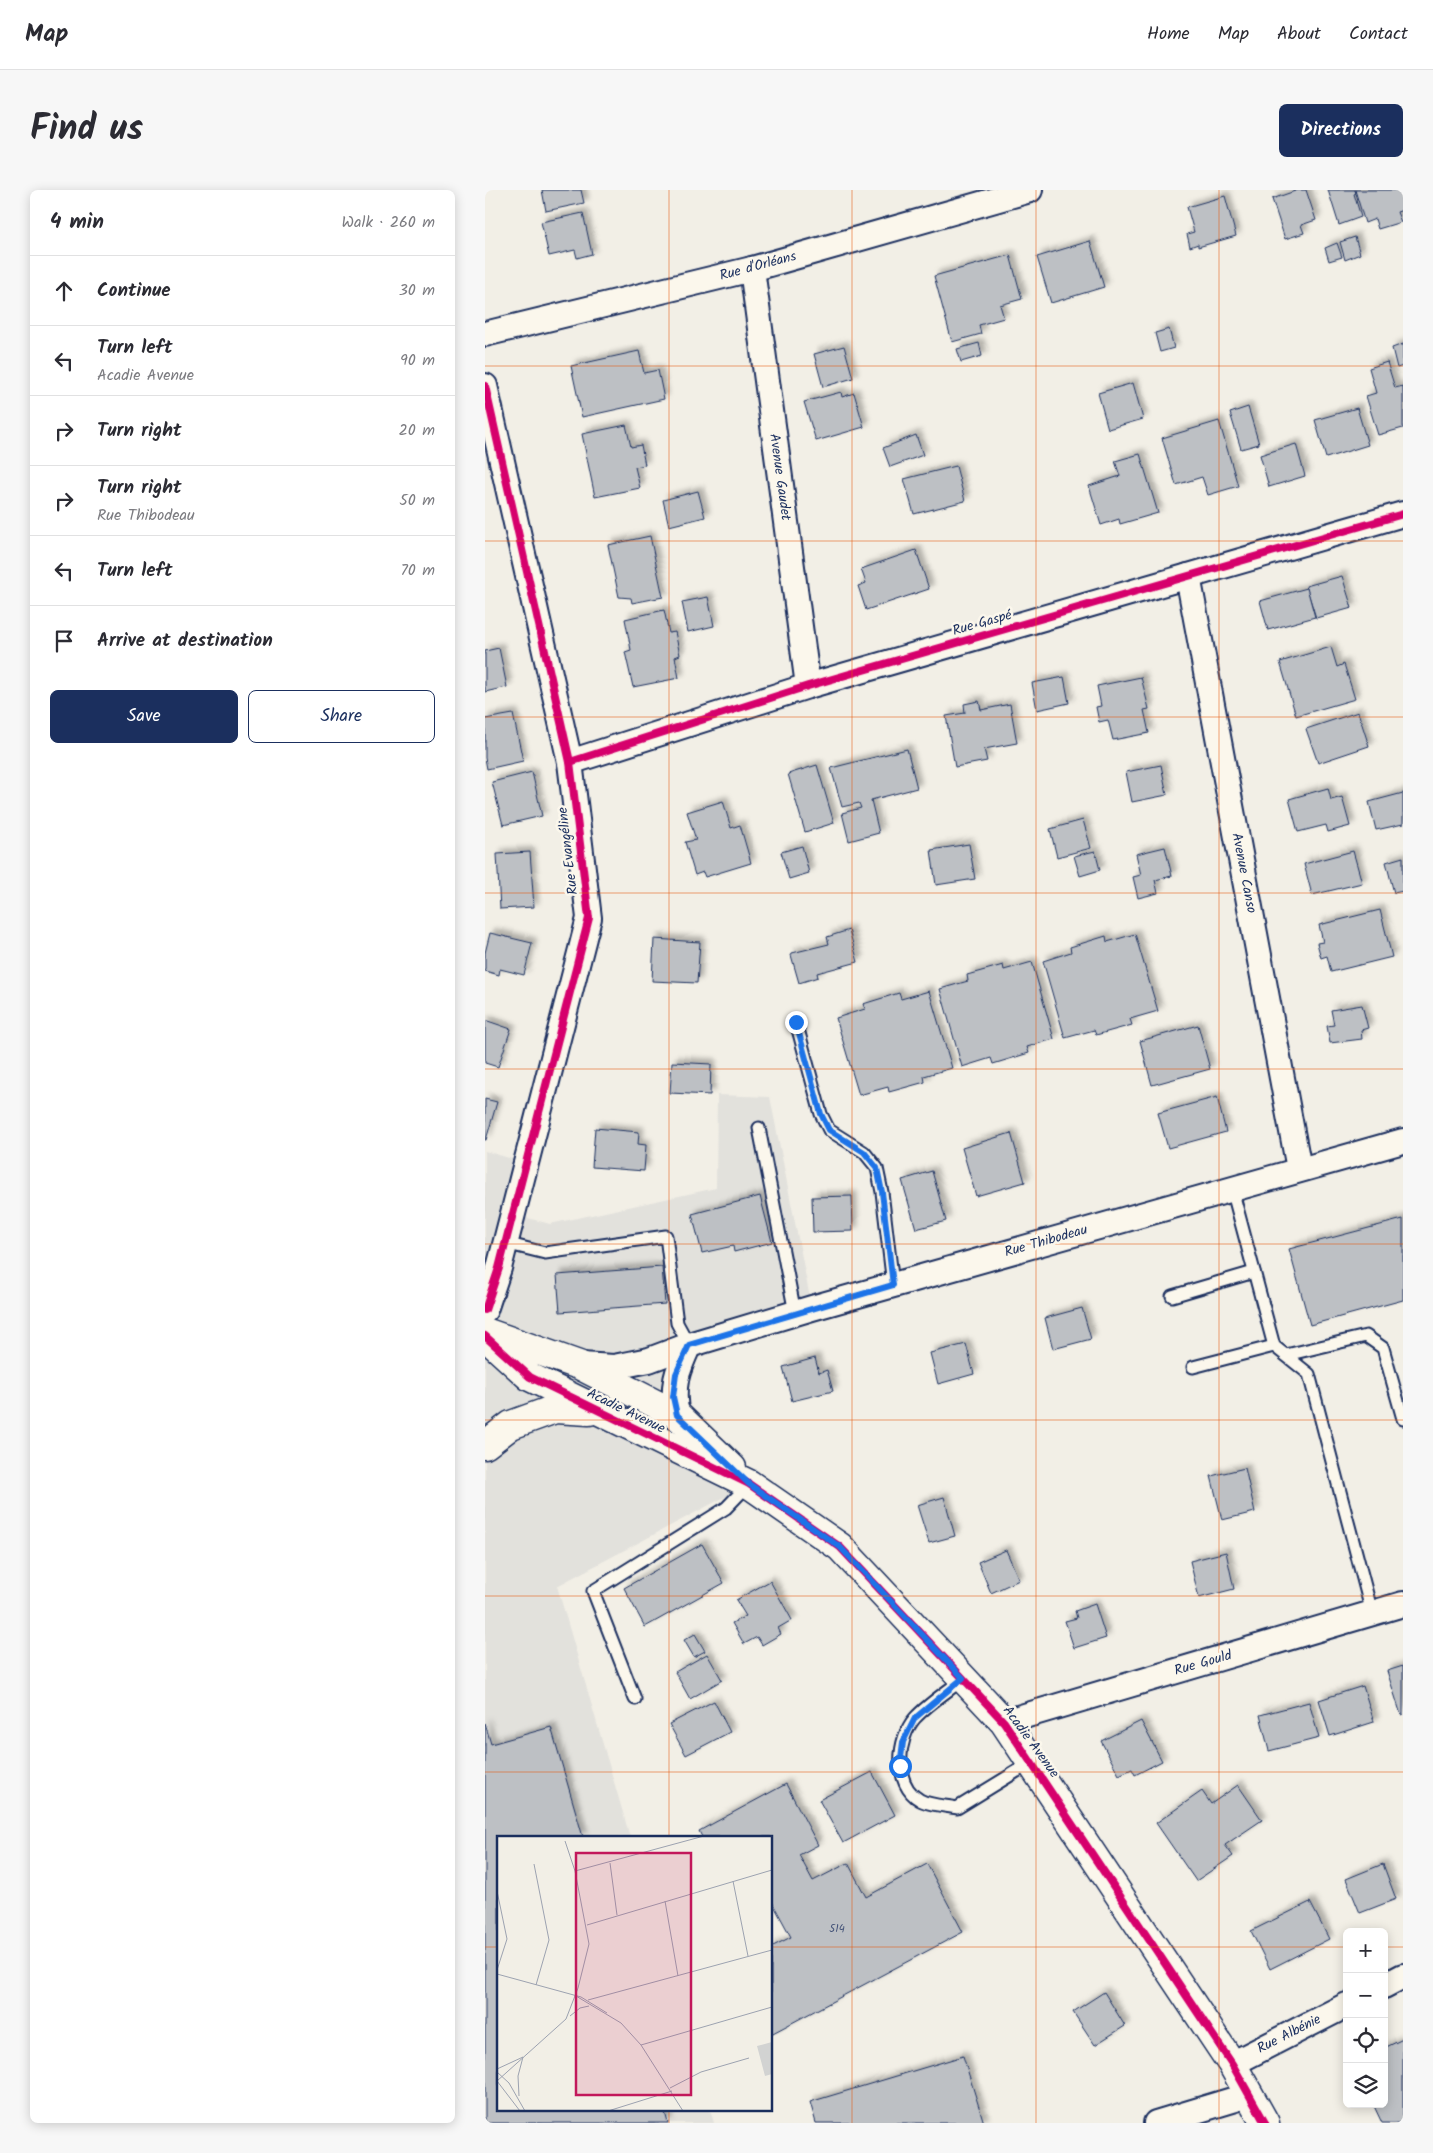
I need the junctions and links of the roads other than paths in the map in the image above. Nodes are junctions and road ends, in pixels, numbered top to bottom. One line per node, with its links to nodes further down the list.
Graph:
1 (1029, 190): 2 (street, Rue d'Orléans)
2 (752, 268): 3 (street, Rue d'Orléans); 7 (street, Avenue Gaudet)
3 (485, 334)
4 (485, 386): 8 (street, Rue Evangéline)
5 (1403, 514): 6 (street, Rue Gaspé)
6 (1188, 576): 7 (street, Rue Gaspé); 12 (street, Avenue Canso)
7 (808, 686): 8 (street, Rue Gaspé)
8 (570, 762): 14 (street, Rue Evangéline)
9 (796, 1022): 16 (lane)
10 (759, 1128): 19 (lane)
11 (1403, 1141): 12 (street, Rue Thibodeau)
12 (1299, 1170): 13 (street, Rue Thibodeau)
13 (1232, 1188): 15 (lane); 16 (street, Rue Thibodeau)
14 (505, 1243): 18 (street, Rue Evangéline); 22 (lane)
15 (1255, 1272): 17 (lane); 23 (lane)
16 (893, 1285): 19 (street, Rue Thibodeau)
17 (1172, 1296)
18 (485, 1310)
19 (795, 1313): 22 (street, Rue Thibodeau)
20 (485, 1332): 25 (street, Acadie Avenue)
21 (485, 1336): 27 (street, Acadie Avenue)
22 (689, 1345): 25 (street, Rue Thibodeau); 28 (street)
23 (1274, 1346): 24 (lane); 26 (lane)
24 (1286, 1355): 29 (lane); 33 (lane)
25 (579, 1365): 28 (street, Acadie Avenue)
26 (1193, 1367)
27 (597, 1411): 30 (street); 31 (street, Acadie Avenue)
28 (677, 1415): 31 (street, Acadie Avenue)
29 (1403, 1418)
30 (485, 1445)
31 (749, 1484): 34 (street, Acadie Avenue); 35 (lane)
32 (1403, 1604): 33 (street, Rue Gould)
33 (1372, 1613): 36 (street, Rue Gould)
34 (963, 1678): 36 (street, Acadie Avenue); 37 (lane)
35 (635, 1698)
36 (1004, 1722): 37 (street, Acadie Avenue)
37 (1032, 1762): 41 (street, Acadie Avenue)
38 (1403, 1976): 39 (street)
39 (1388, 1984)
40 (1343, 2007): 41 (street, Rue Albénie)
41 (1232, 2064): 42 (street, Acadie Avenue)
42 (1249, 2095): 43 (street); 44 (street, Acadie Avenue)
43 (1156, 2123)
44 (1265, 2123)

